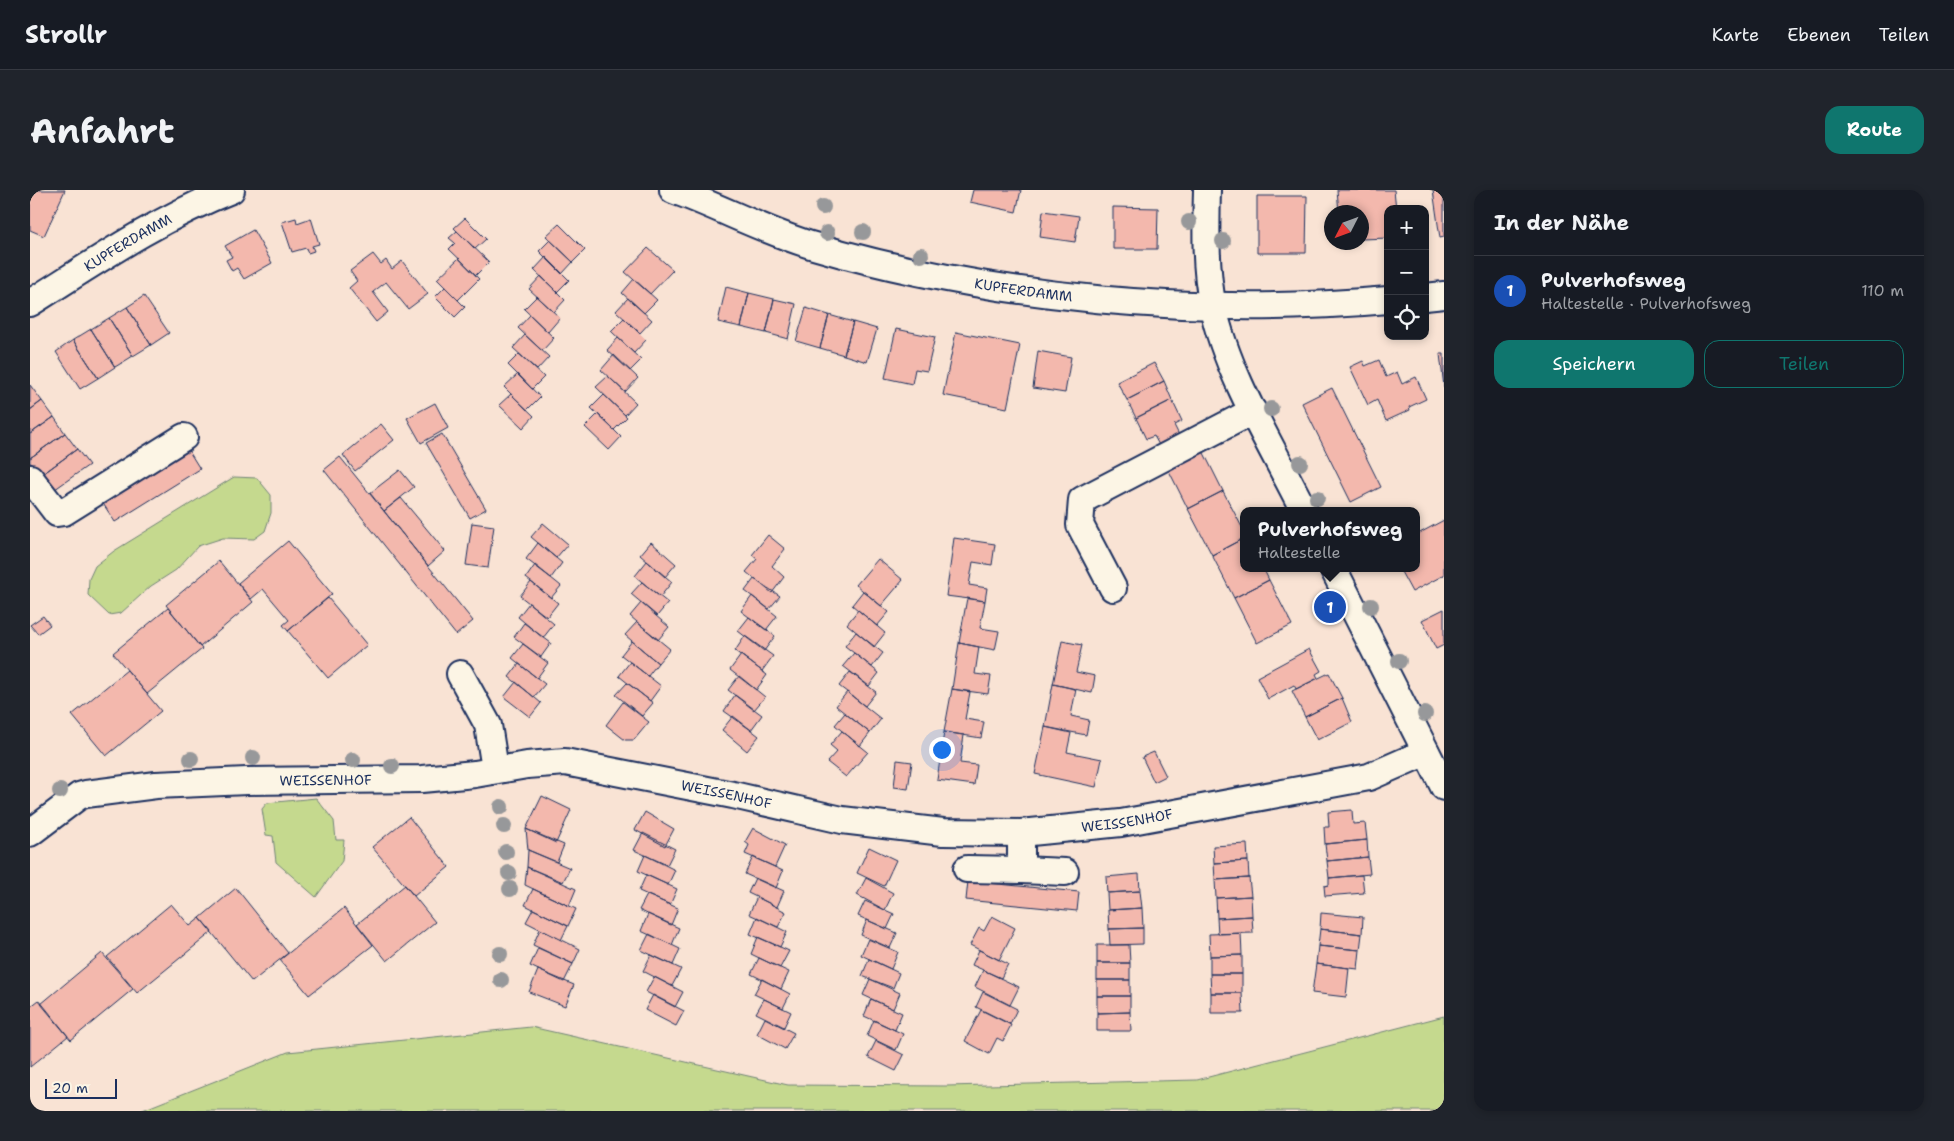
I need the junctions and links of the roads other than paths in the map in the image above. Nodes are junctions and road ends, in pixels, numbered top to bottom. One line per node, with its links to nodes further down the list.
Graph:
1 (231, 190): 7 (street, KUPFERDAMM)
2 (673, 190): 8 (street, KUPFERDAMM)
3 (1207, 190): 8 (street)
4 (1444, 295): 5 (street)
5 (1429, 297)
6 (1384, 300): 8 (street, KUPFERDAMM)
7 (30, 303)
8 (1213, 306): 9 (street)
9 (1253, 410): 12 (street); 14 (street)
10 (184, 437): 11 (street)
11 (30, 478)
12 (1302, 507)
13 (1335, 572): 16 (street)
14 (1112, 588)
15 (460, 674): 17 (street)
16 (1426, 752): 18 (street); 19 (street, WEISSENHOF)
17 (495, 769): 19 (street, WEISSENHOF); 20 (street, WEISSENHOF)
18 (1444, 787)
19 (1021, 832): 22 (street)
20 (30, 833)
21 (967, 869): 22 (street)
22 (1021, 870): 23 (street)
23 (1065, 872)

